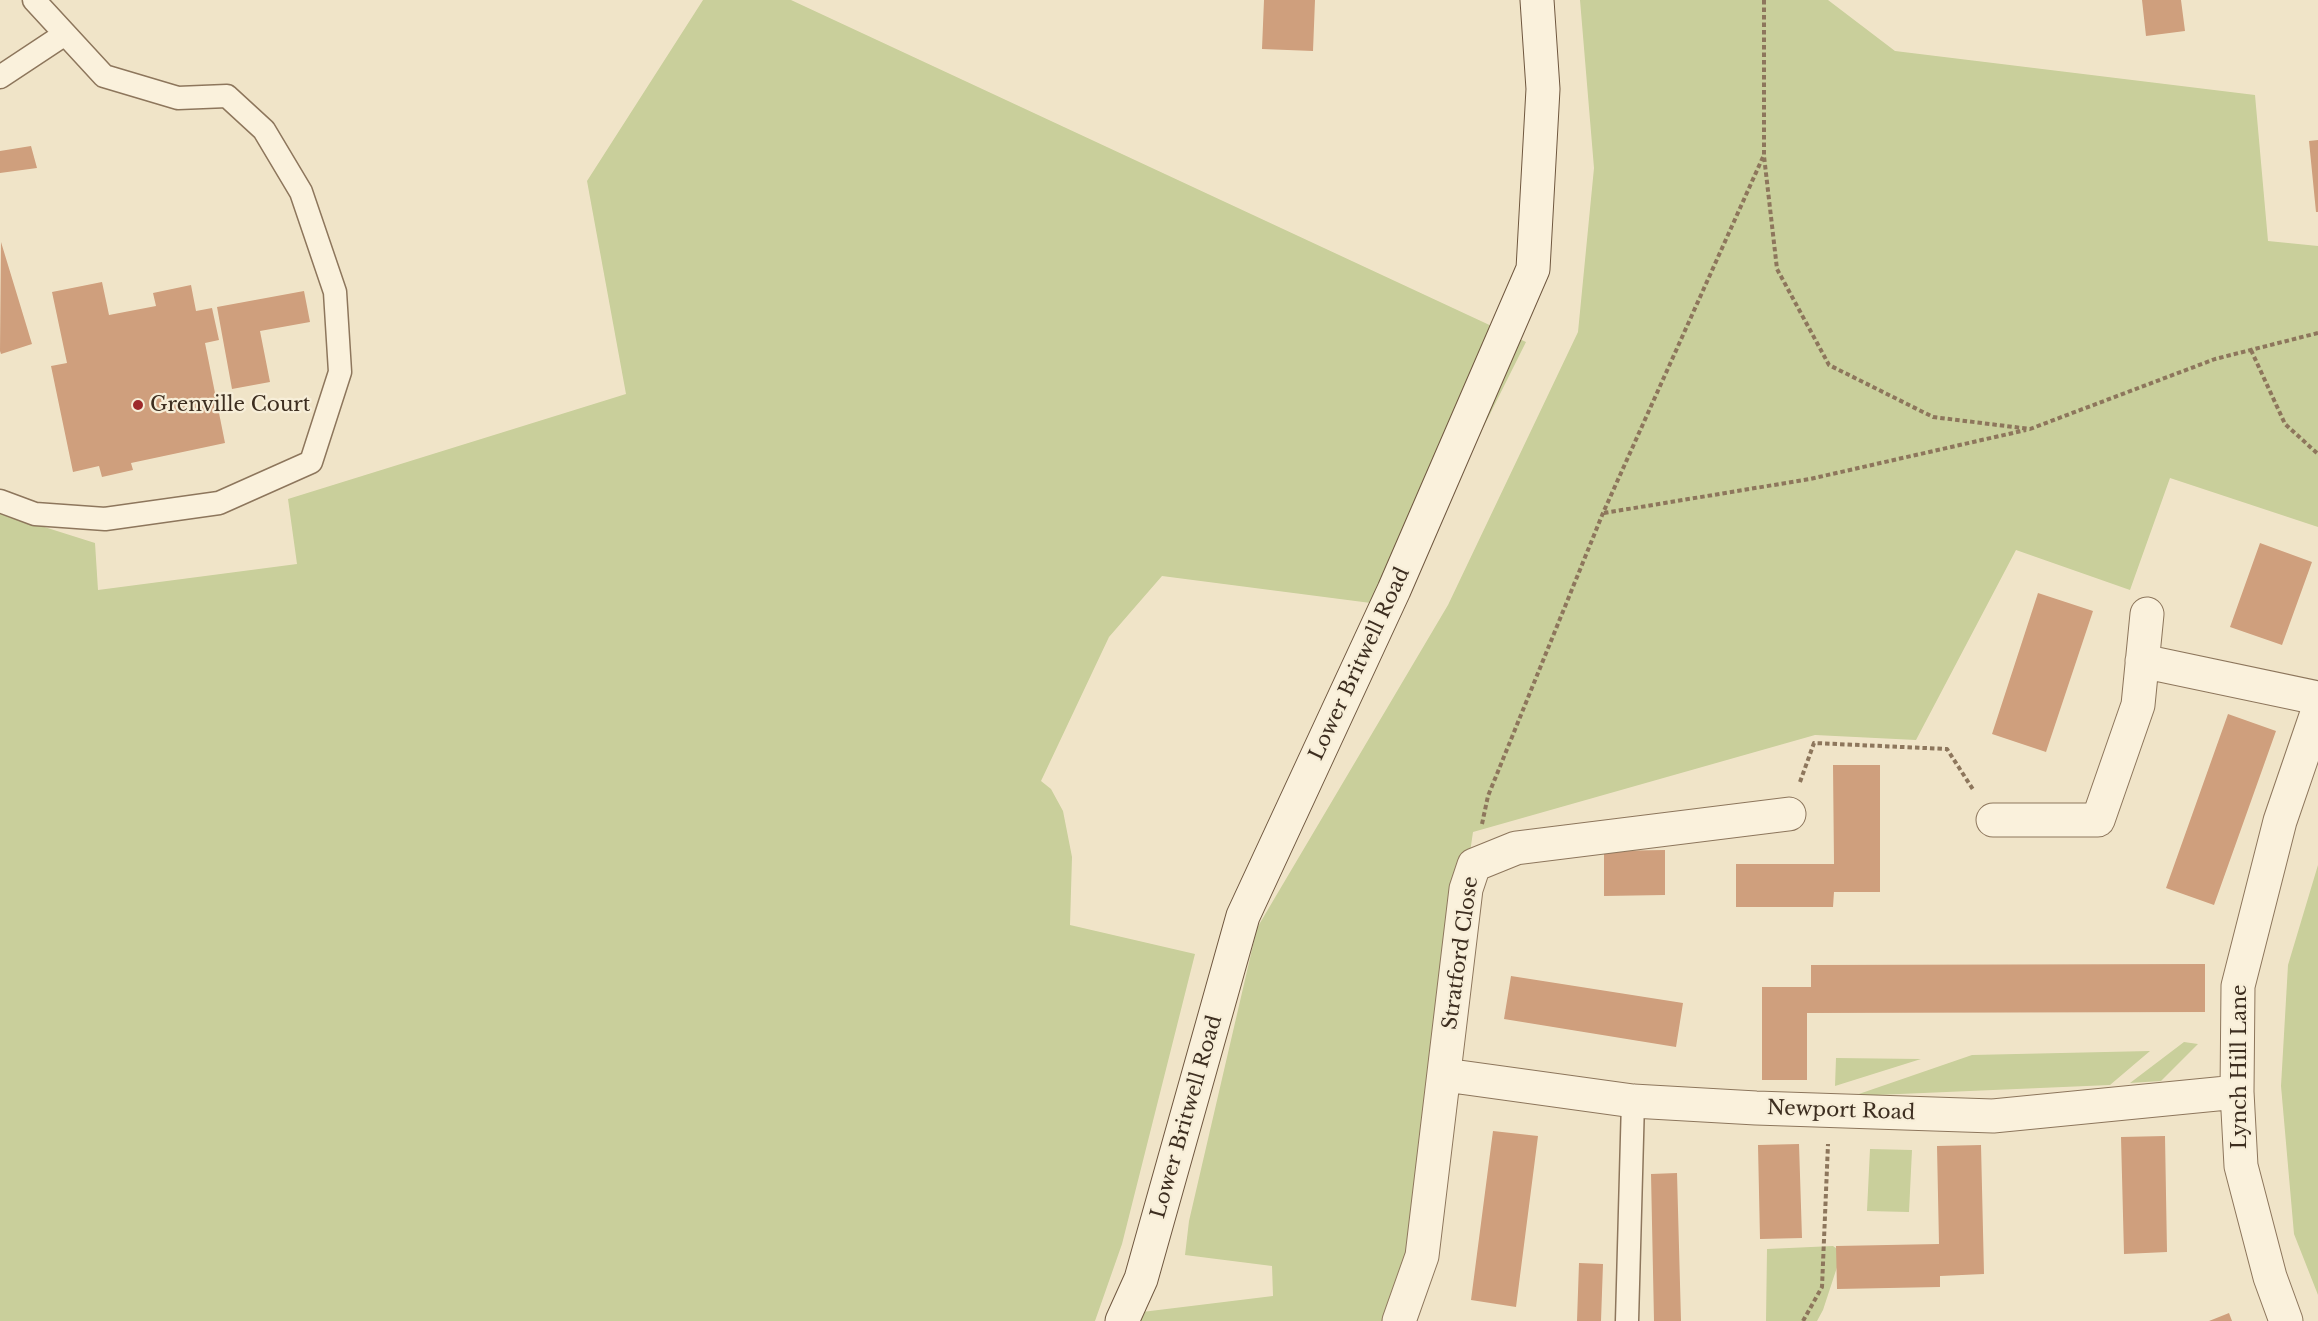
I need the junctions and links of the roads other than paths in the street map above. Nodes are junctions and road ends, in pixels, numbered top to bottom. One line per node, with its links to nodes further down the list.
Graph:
1 (34, 0): 3 (lane)
2 (1537, 0): 15 (street, Lower Britwell Road)
3 (65, 34): 4 (lane); 5 (lane)
4 (0, 77)
5 (0, 501)
6 (2147, 614): 7 (street)
7 (2142, 661): 8 (street); 11 (street)
8 (2318, 698)
9 (2318, 711): 13 (street, Lynch Hill Lane)
10 (1789, 814): 12 (street, Stratford Close)
11 (1993, 820)
12 (1445, 1075): 14 (street, Newport Road); 16 (street, Stratford Close)
13 (2237, 1092): 14 (street, Newport Road); 18 (street, Lynch Hill Lane)
14 (1634, 1101): 17 (lane)
15 (1122, 1321)
16 (1399, 1321)
17 (1627, 1321)
18 (2286, 1321)

